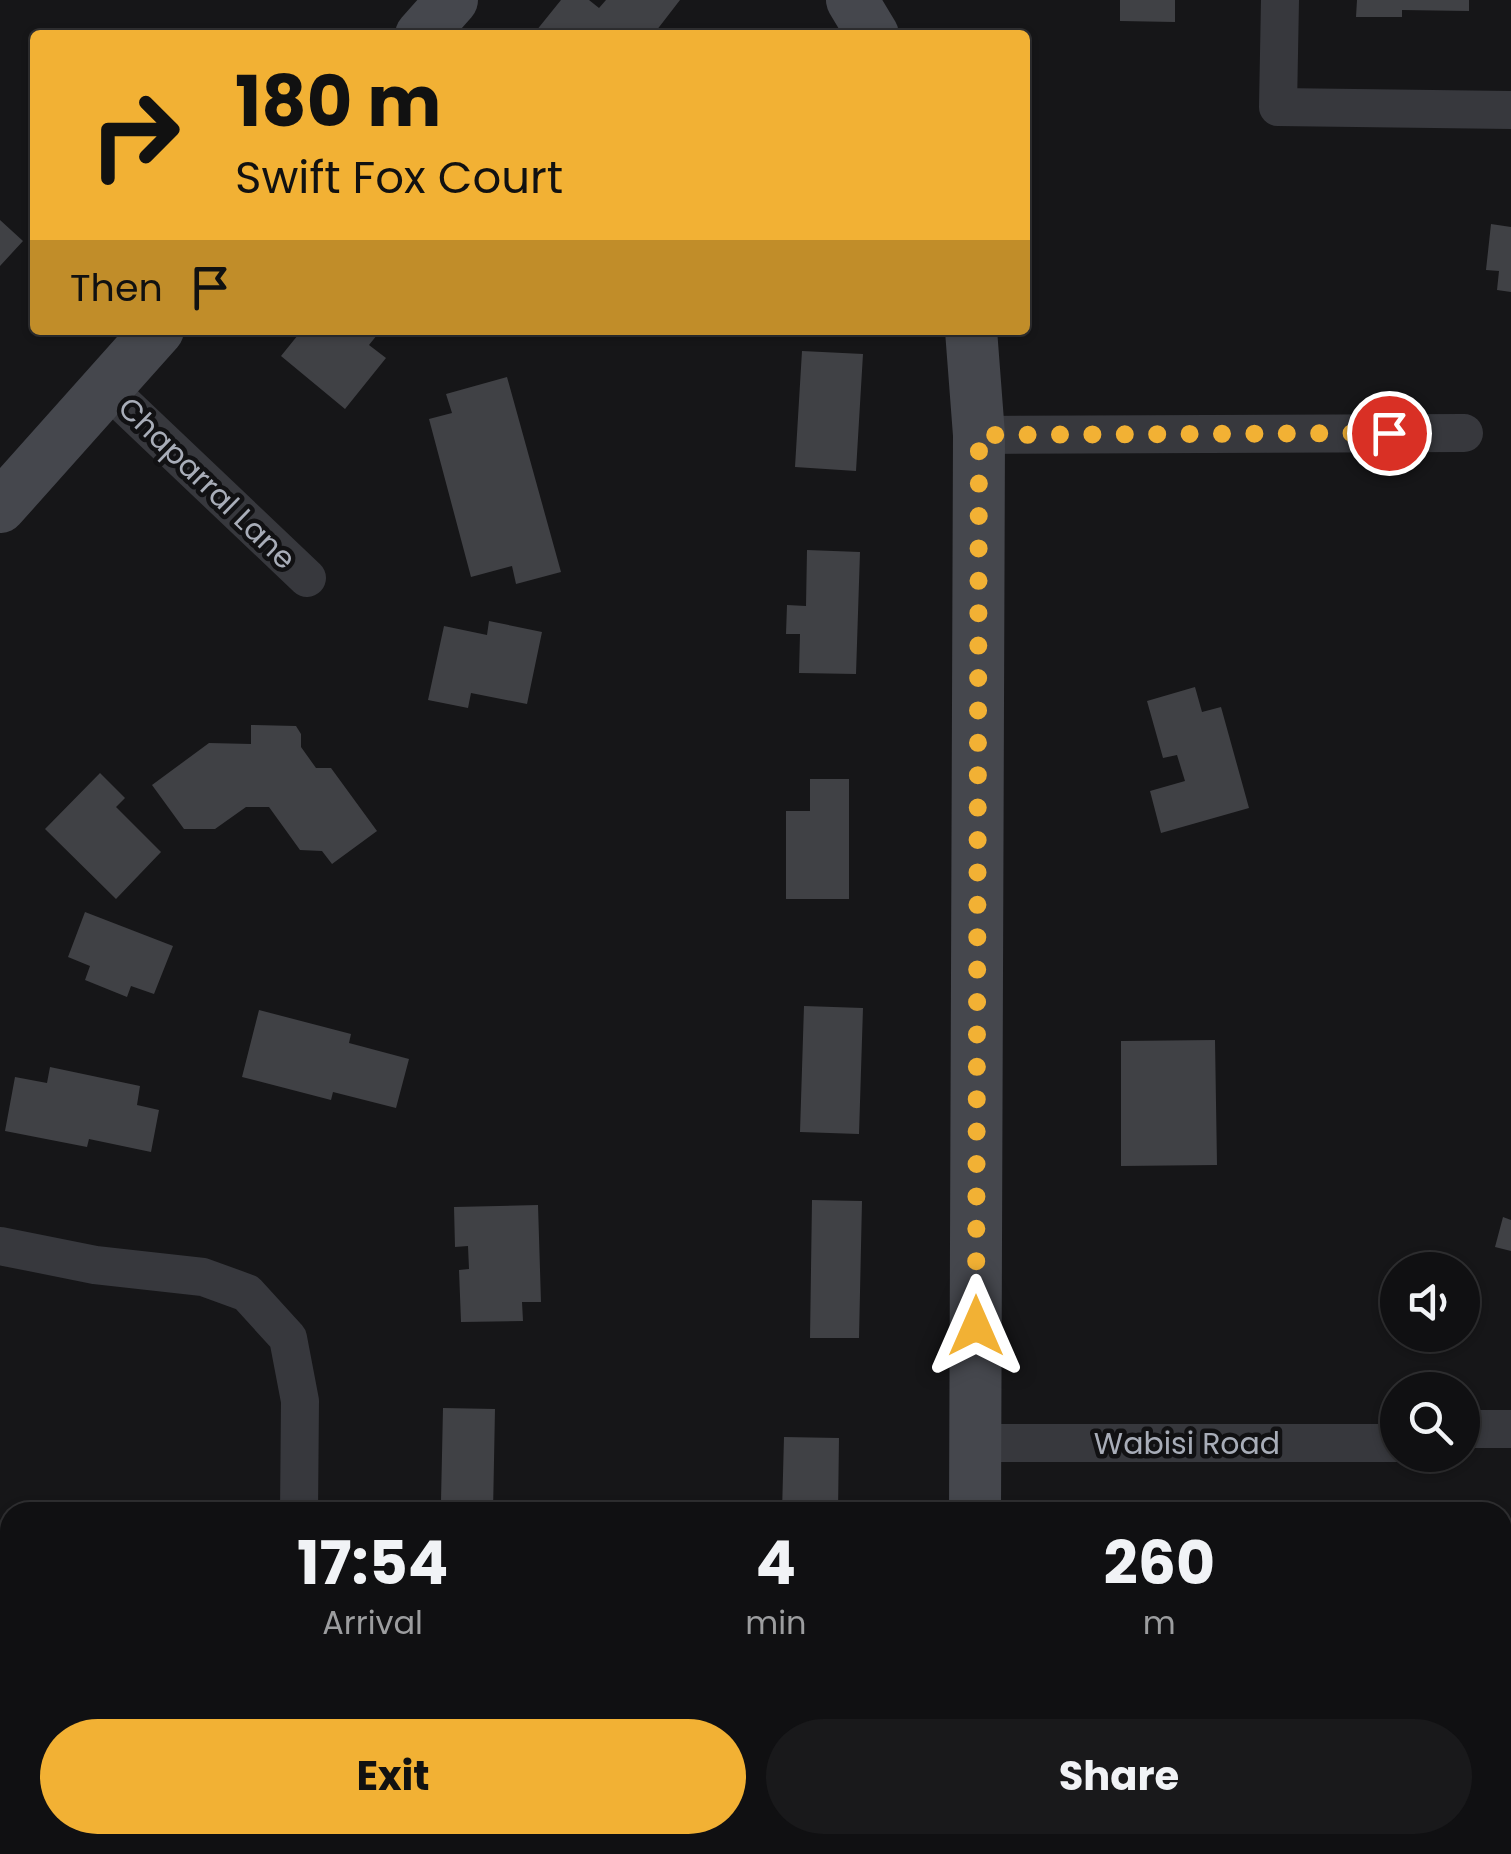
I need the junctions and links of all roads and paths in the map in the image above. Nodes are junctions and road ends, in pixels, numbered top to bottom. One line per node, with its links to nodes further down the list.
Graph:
1 (452, 0): 4 (street)
2 (852, 0): 5 (street)
3 (1280, 0): 6 (street)
4 (425, 30)
5 (869, 30)
6 (1511, 110)
7 (154, 335): 9 (street)
8 (971, 335): 11 (street)
9 (107, 388): 12 (street); 13 (street, Chaparral Lane)
10 (1464, 433): 11 (street)
11 (979, 435): 17 (street)
12 (0, 508)
13 (307, 578)
14 (0, 1246): 19 (street)
15 (1480, 1429): 16 (street)
16 (1511, 1429)
17 (976, 1443): 18 (street, Wabisi Road); 20 (street)
18 (1380, 1443)
19 (299, 1502)
20 (976, 1502)

